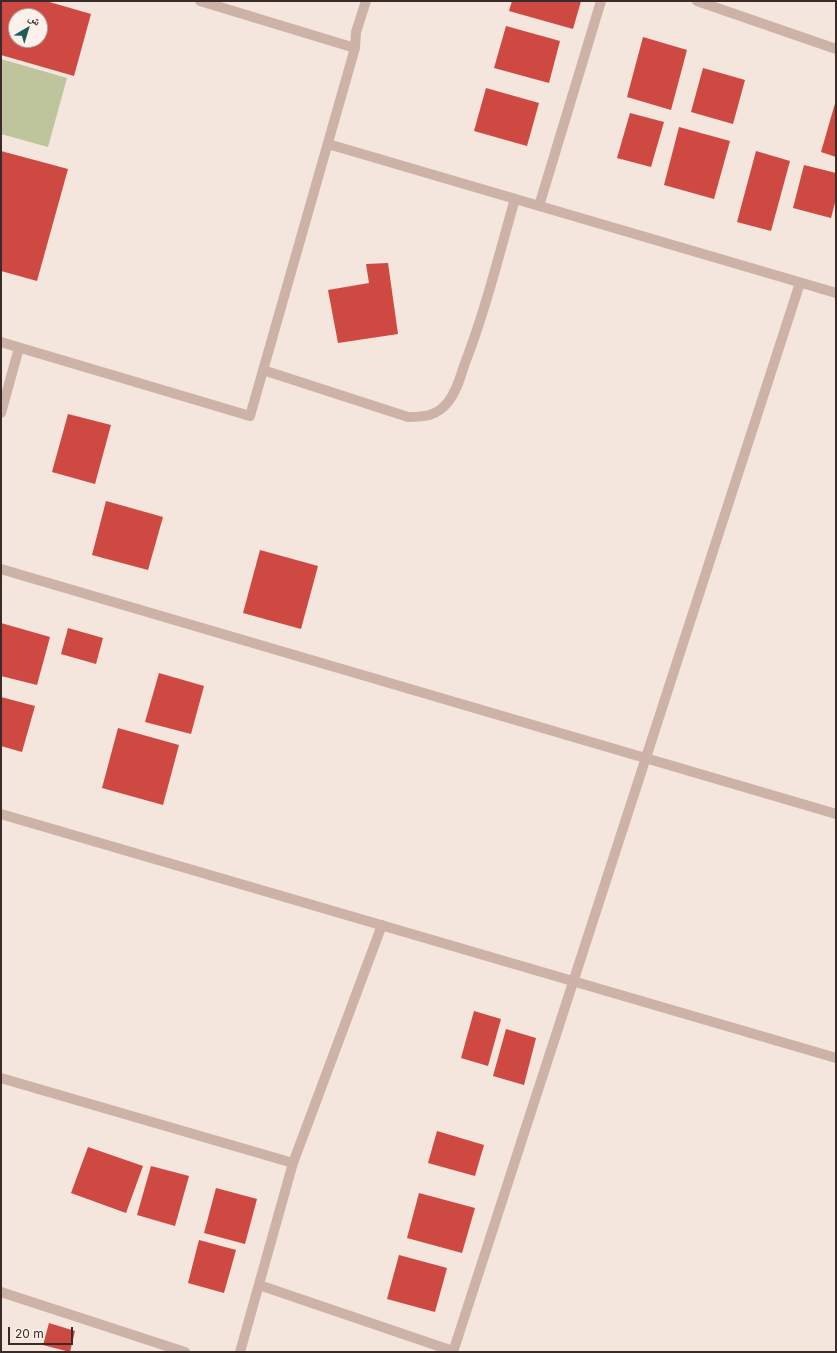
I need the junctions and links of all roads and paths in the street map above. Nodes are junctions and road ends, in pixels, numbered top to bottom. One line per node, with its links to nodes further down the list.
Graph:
1 (200, 1): 5 (street)
2 (366, 1): 5 (street)
3 (601, 1): 9 (street)
4 (697, 1): 6 (street)
5 (355, 48): 7 (street)
6 (836, 50)
7 (328, 144): 8 (street); 14 (street)
8 (515, 199): 9 (street); 14 (street)
9 (539, 206): 10 (street)
10 (800, 282): 11 (street); 17 (street)
11 (836, 293)
12 (1, 342): 13 (street)
13 (19, 348): 14 (street); 15 (street)
14 (263, 370)
15 (1, 413)
16 (1, 568): 17 (street)
17 (646, 758): 19 (street); 21 (street)
18 (1, 814): 20 (street)
19 (836, 814)
20 (382, 925): 21 (street); 24 (street)
21 (573, 981): 22 (street); 29 (street)
22 (836, 1058)
23 (1, 1078): 24 (street)
24 (293, 1163): 25 (street)
25 (259, 1285): 28 (street); 29 (street)
26 (1, 1292): 27 (street)
27 (185, 1352)
28 (240, 1352)
29 (453, 1352)

